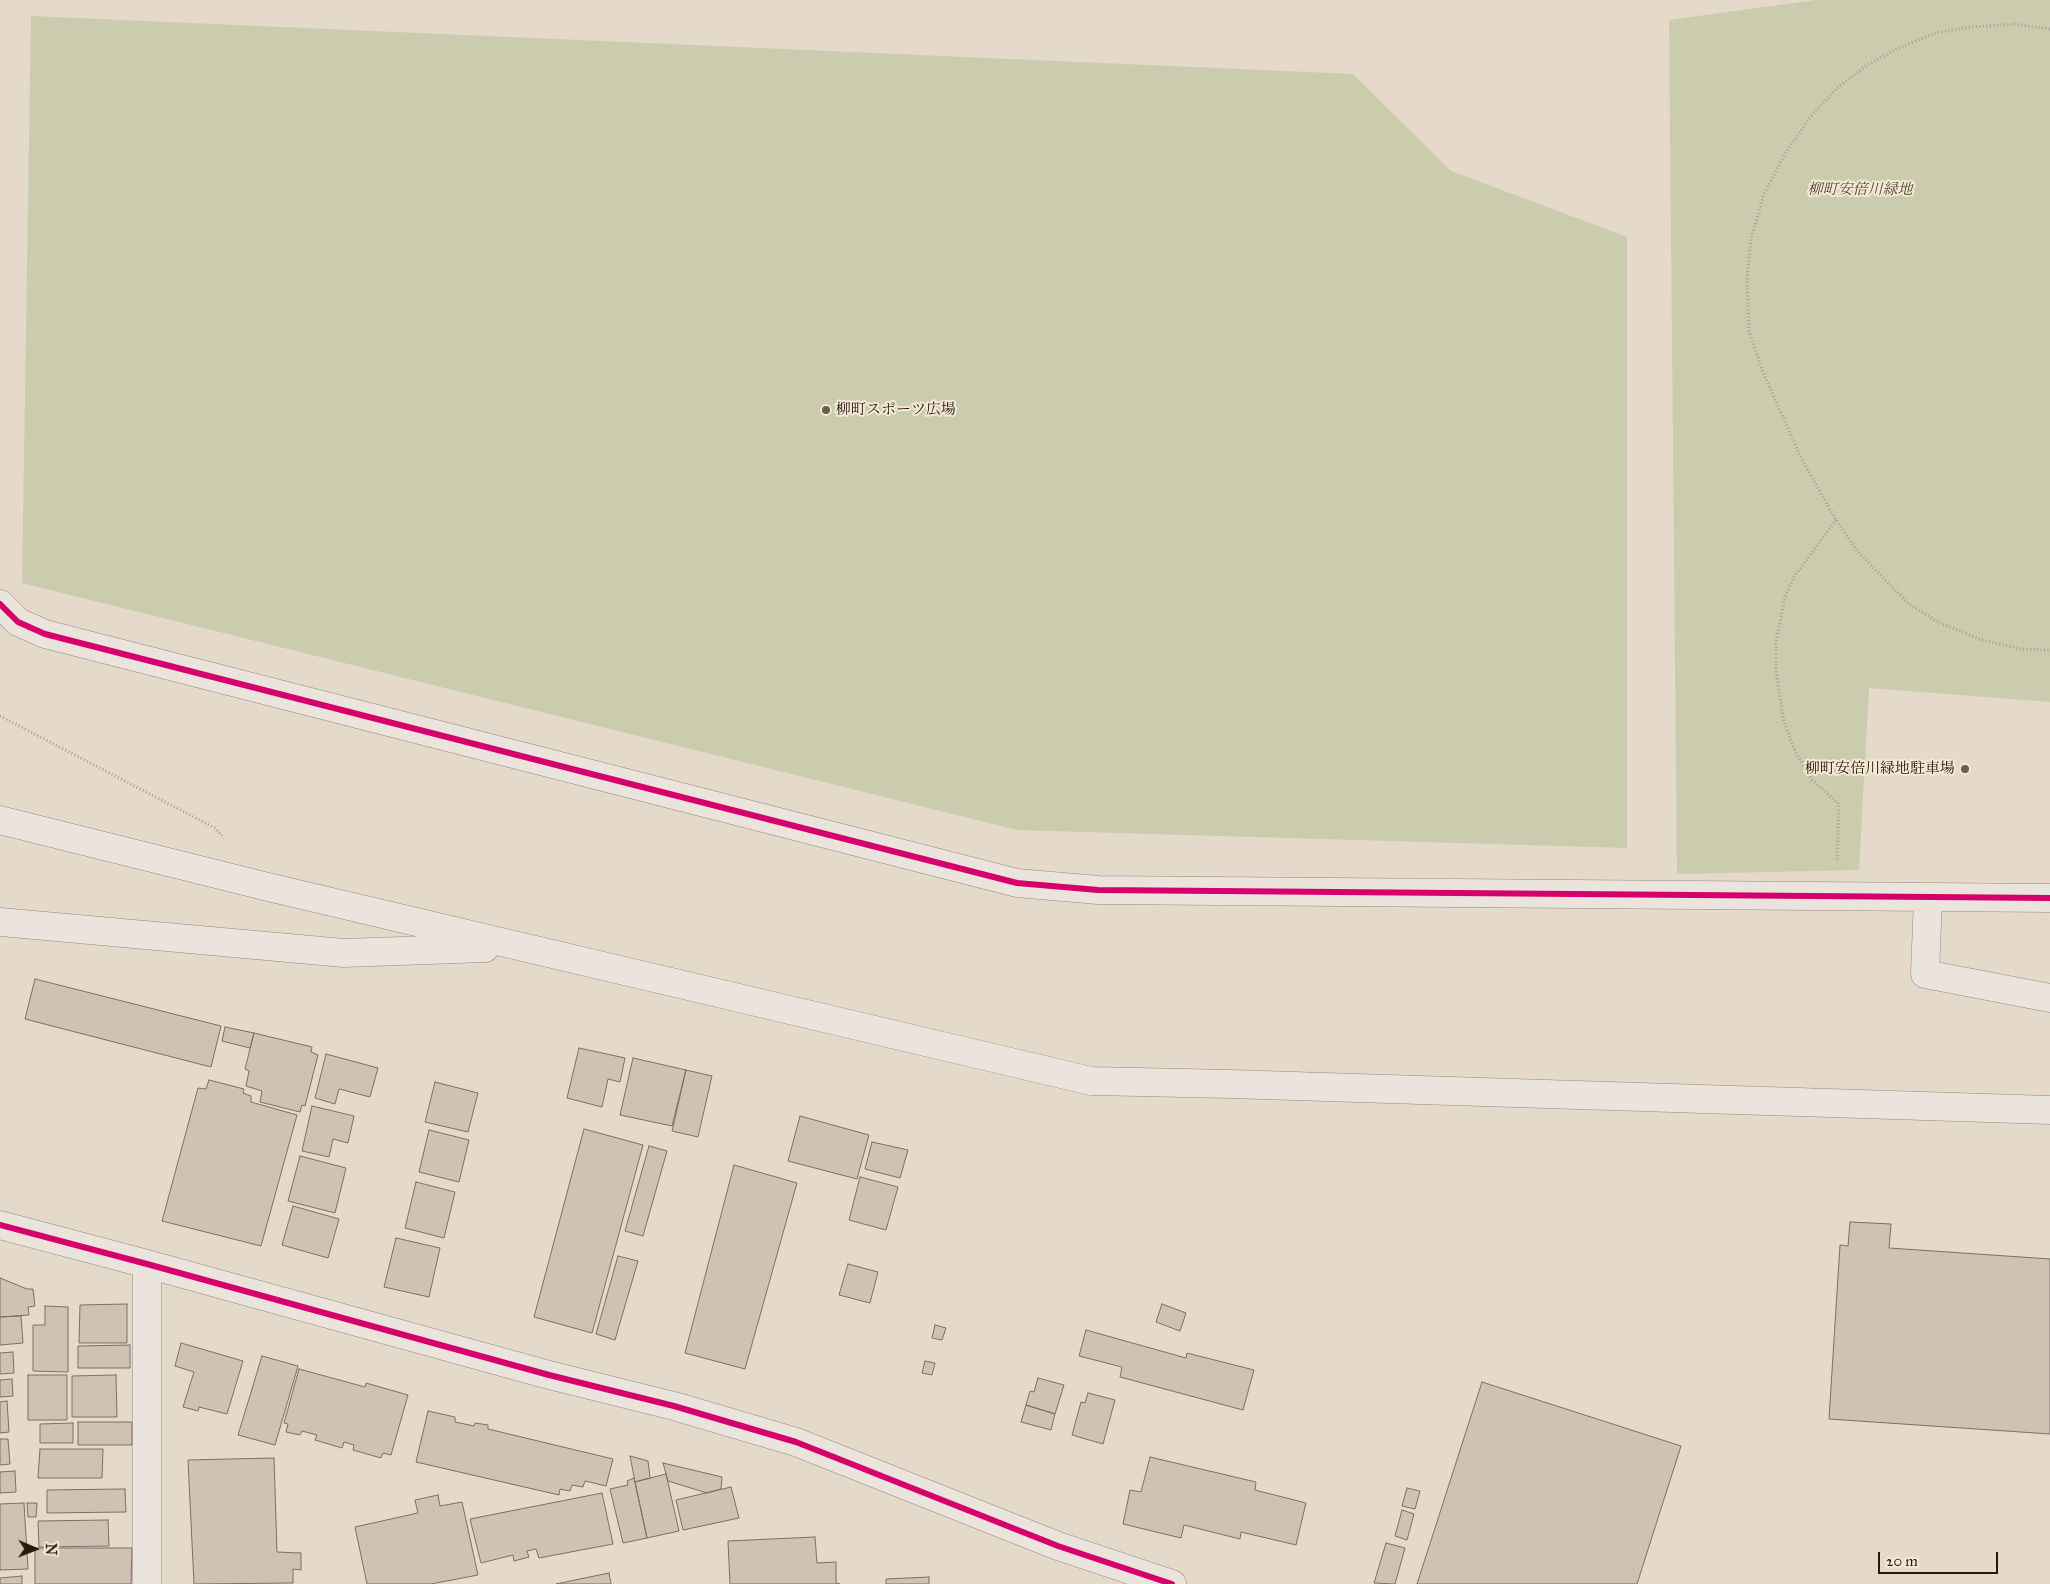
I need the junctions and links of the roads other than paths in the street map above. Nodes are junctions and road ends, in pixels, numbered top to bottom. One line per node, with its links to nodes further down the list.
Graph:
1 (0, 604): 3 (street)
2 (0, 820): 6 (street)
3 (1928, 897): 4 (street); 7 (street)
4 (2050, 898)
5 (0, 922): 6 (street)
6 (519, 946): 8 (street)
7 (2050, 998)
8 (2050, 1110)
9 (0, 1225): 10 (street)
10 (147, 1264): 11 (street); 12 (street)
11 (1135, 1578): 13 (street)
12 (146, 1584)
13 (1172, 1584)

